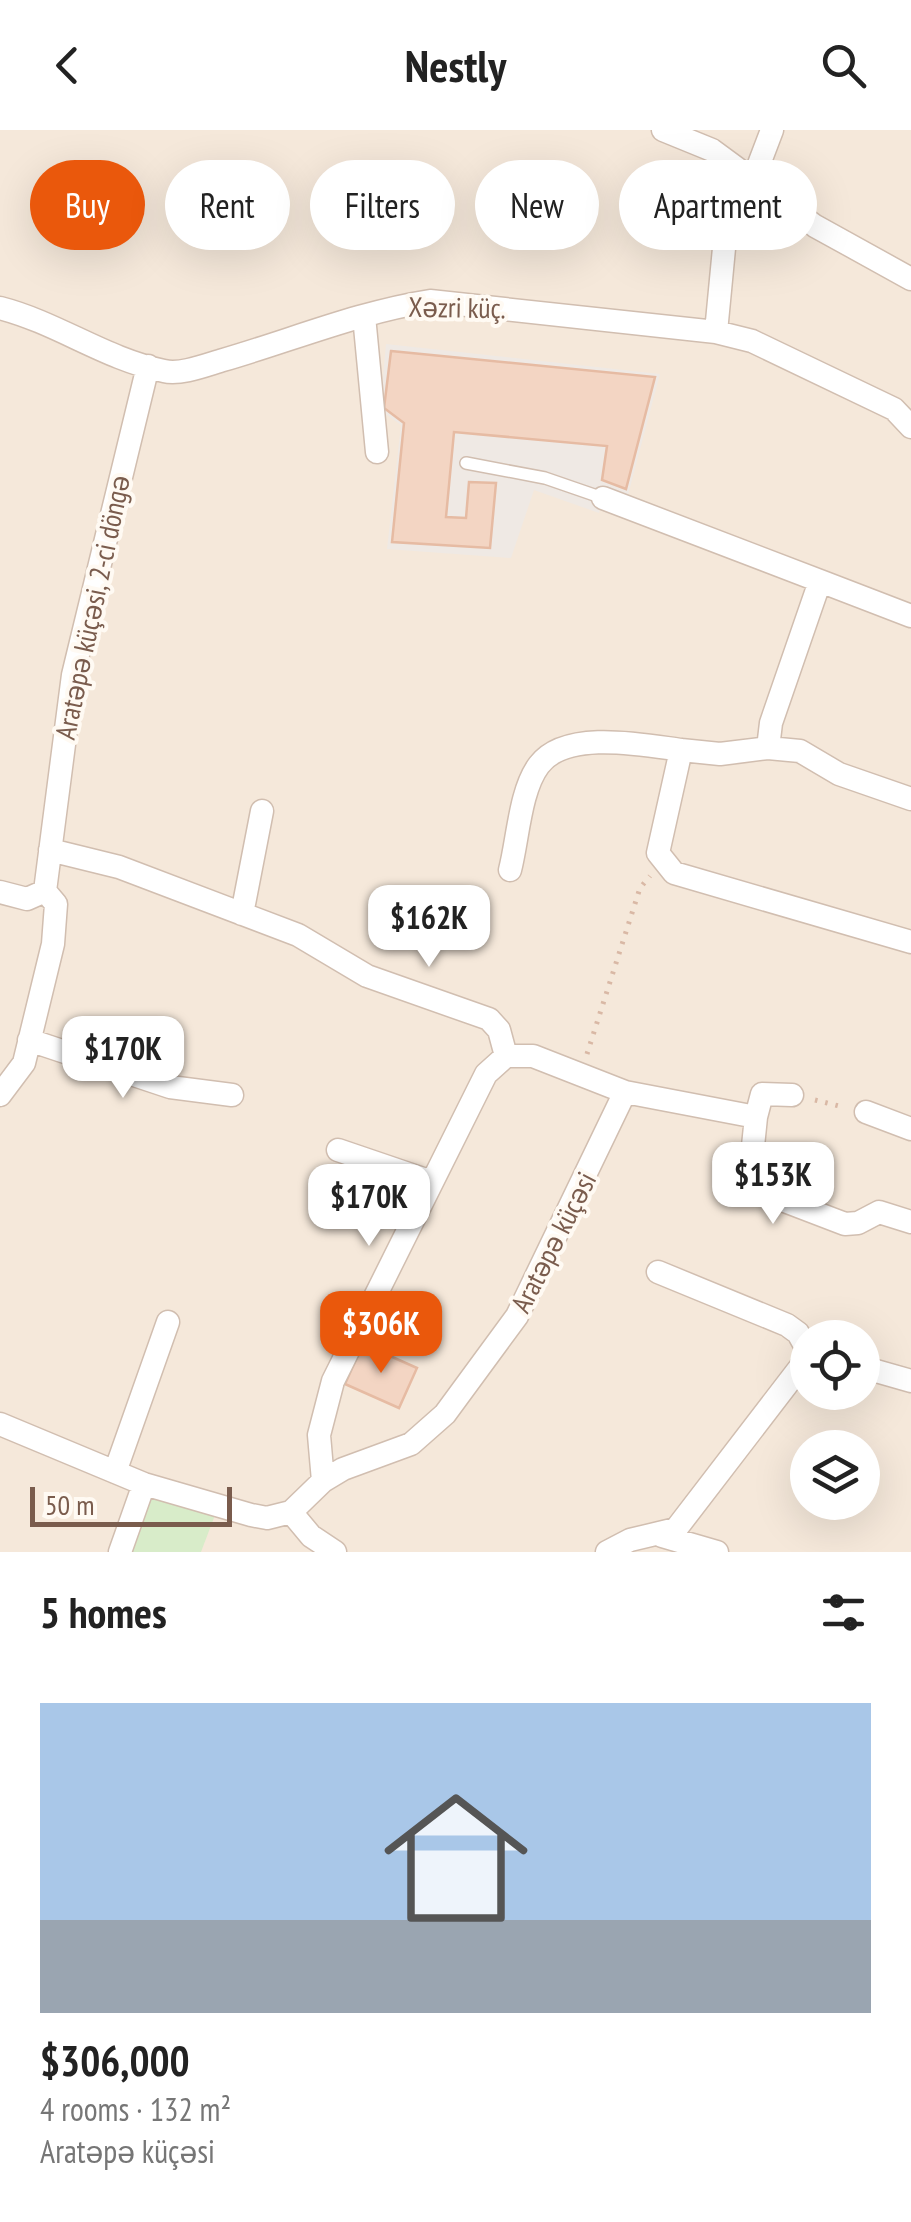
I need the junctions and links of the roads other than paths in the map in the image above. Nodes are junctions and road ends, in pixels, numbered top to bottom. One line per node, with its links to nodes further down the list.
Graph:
1 (663, 130): 3 (street)
2 (772, 130): 4 (street)
3 (726, 160)
4 (754, 160)
5 (817, 227): 7 (street)
6 (724, 250): 10 (street)
7 (911, 279)
8 (0, 308): 11 (street, Xəzri küç.)
9 (364, 316): 10 (street, Xəzri küç.); 11 (street, Xəzri küç.); 13 (street)
10 (716, 332): 12 (street, Xəzri küç.)
11 (148, 366): 22 (street, Aratəpə küçəsi, 2-ci döngə)
12 (911, 428)
13 (377, 452)
14 (466, 463): 15 (lane)
15 (603, 498): 16 (street)
16 (820, 581): 17 (street); 18 (street)
17 (911, 616)
18 (768, 748): 19 (street); 20 (street)
19 (681, 750): 23 (street); 27 (street)
20 (911, 798)
21 (262, 811): 26 (street)
22 (50, 850): 24 (street, Aratəpə küçəsi, 2-ci döngə); 26 (street)
23 (510, 870)
24 (44, 891): 25 (street); 28 (street, Aratəpə küçəsi, 2-ci döngə)
25 (0, 892)
26 (242, 914): 29 (street)
27 (911, 942)
28 (29, 1040): 31 (street); 33 (street, Aratəpə küçəsi, 2-ci döngə)
29 (506, 1056): 30 (street); 38 (street)
30 (624, 1092): 35 (street); 48 (street, Aratəpə küçəsi)
31 (232, 1094)
32 (792, 1094): 35 (street)
33 (0, 1096)
34 (866, 1112): 36 (street)
35 (756, 1117): 39 (street)
36 (911, 1129)
37 (338, 1150): 38 (street)
38 (432, 1182): 48 (street)
39 (911, 1222)
40 (658, 1272): 42 (street)
41 (168, 1322): 47 (street)
42 (790, 1327)
43 (880, 1372): 45 (street)
44 (790, 1379): 51 (street)
45 (911, 1381)
46 (0, 1424): 47 (street)
47 (115, 1472): 49 (street)
48 (323, 1481): 50 (street, Aratəpə küçəsi)
49 (144, 1484): 50 (street); 53 (street)
50 (291, 1512): 54 (street)
51 (662, 1536): 52 (street); 55 (street)
52 (615, 1550)
53 (120, 1552)
54 (335, 1552)
55 (717, 1552)

